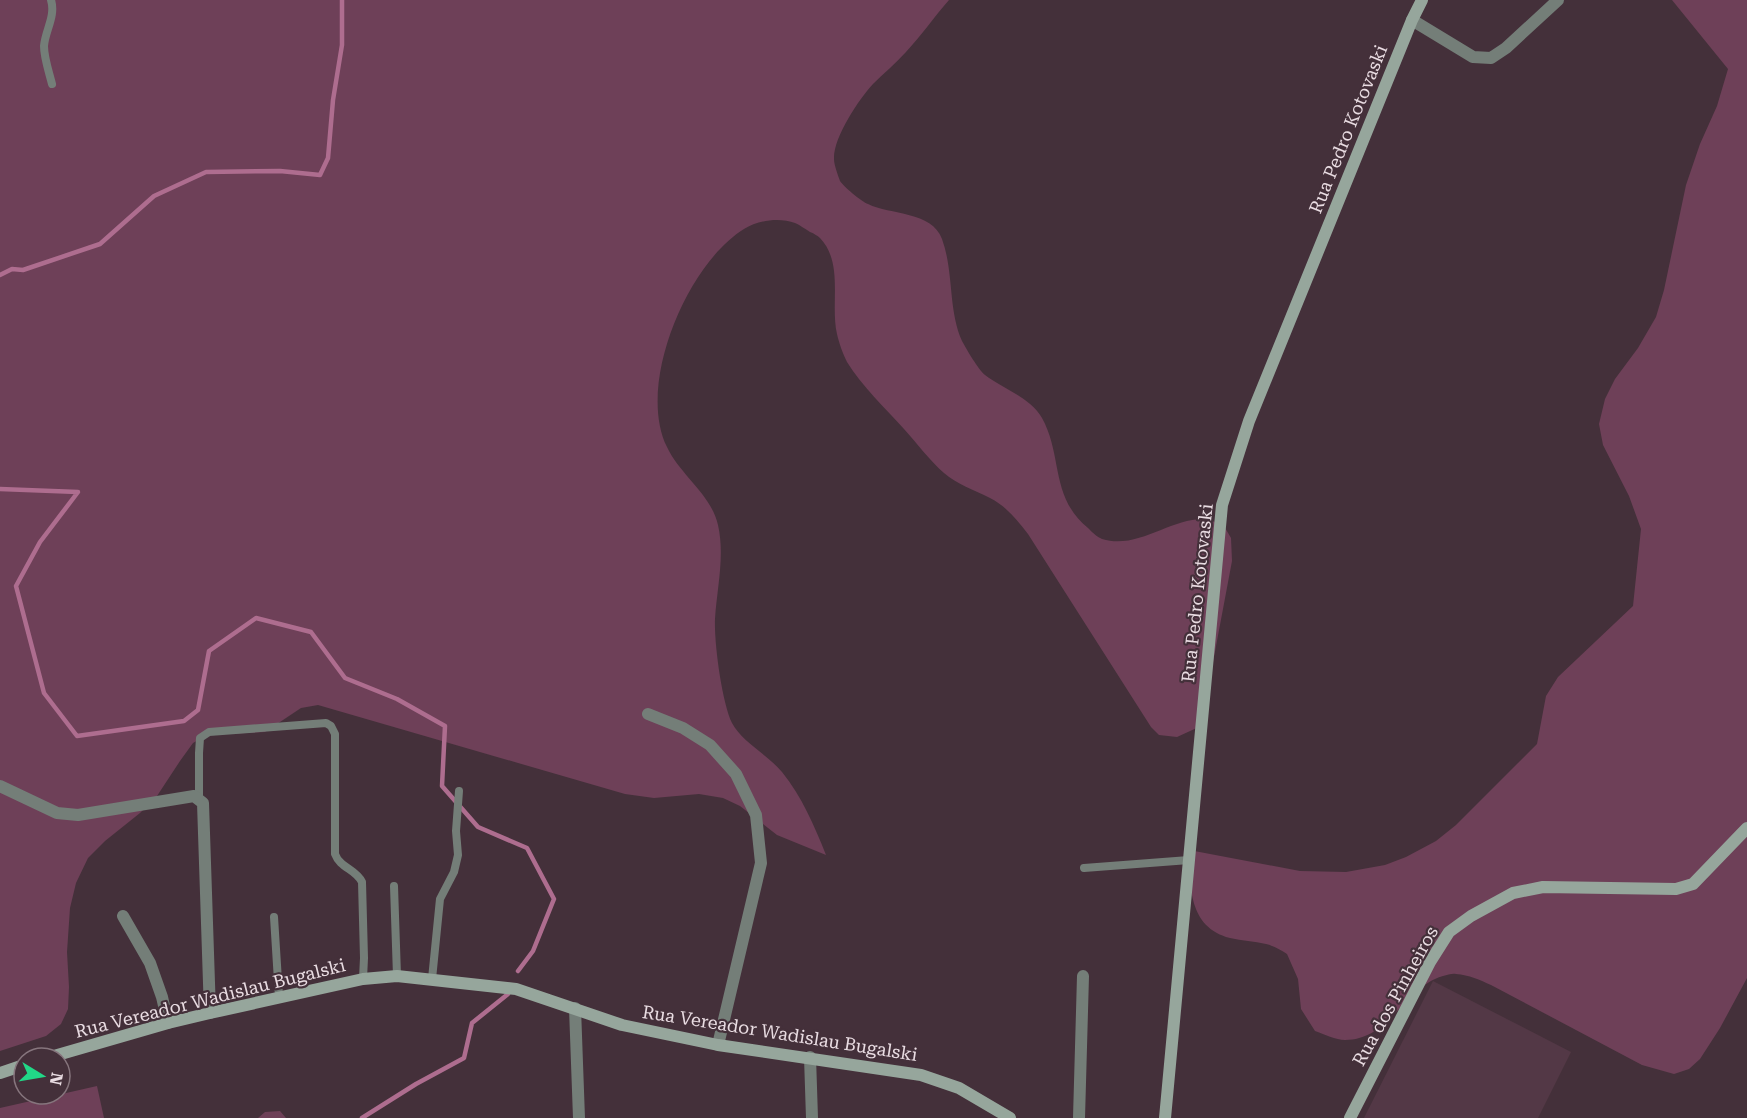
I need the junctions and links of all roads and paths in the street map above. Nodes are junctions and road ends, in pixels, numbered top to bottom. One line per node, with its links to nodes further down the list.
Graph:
1 (51, 0): 5 (lane)
2 (1422, 0): 4 (street, Rua Pedro Kotovaski)
3 (1558, 0): 4 (street)
4 (1412, 20): 11 (street, Rua Pedro Kotovaski)
5 (52, 84)
6 (648, 714): 24 (street)
7 (0, 786): 9 (street)
8 (459, 791): 19 (lane)
9 (199, 798): 18 (lane); 22 (street)
10 (1747, 828): 32 (street, Rua dos Pinheiros)
11 (1189, 860): 12 (lane); 31 (street, Rua Pedro Kotovaski)
12 (1084, 868)
13 (394, 886): 16 (lane)
14 (123, 916): 23 (street)
15 (274, 917): 20 (lane)
16 (397, 976): 18 (street, Rua Vereador Wadislau Bugalski); 19 (street, Rua Vereador Wadislau Bugalski)
17 (1083, 976): 30 (street)
18 (363, 979): 20 (street, Rua Vereador Wadislau Bugalski)
19 (432, 979): 21 (street, Rua Vereador Wadislau Bugalski)
20 (279, 997): 22 (street, Rua Vereador Wadislau Bugalski)
21 (575, 1008): 24 (street, Rua Vereador Wadislau Bugalski); 27 (street)
22 (210, 1013): 23 (street, Rua Vereador Wadislau Bugalski)
23 (168, 1023): 25 (street, Rua Vereador Wadislau Bugalski)
24 (718, 1045): 26 (street, Rua Vereador Wadislau Bugalski)
25 (72, 1051)
26 (810, 1058): 28 (street); 29 (street, Rua Vereador Wadislau Bugalski)
27 (579, 1118)
28 (812, 1118)
29 (1010, 1118)
30 (1079, 1118)
31 (1165, 1118)
32 (1350, 1118)

